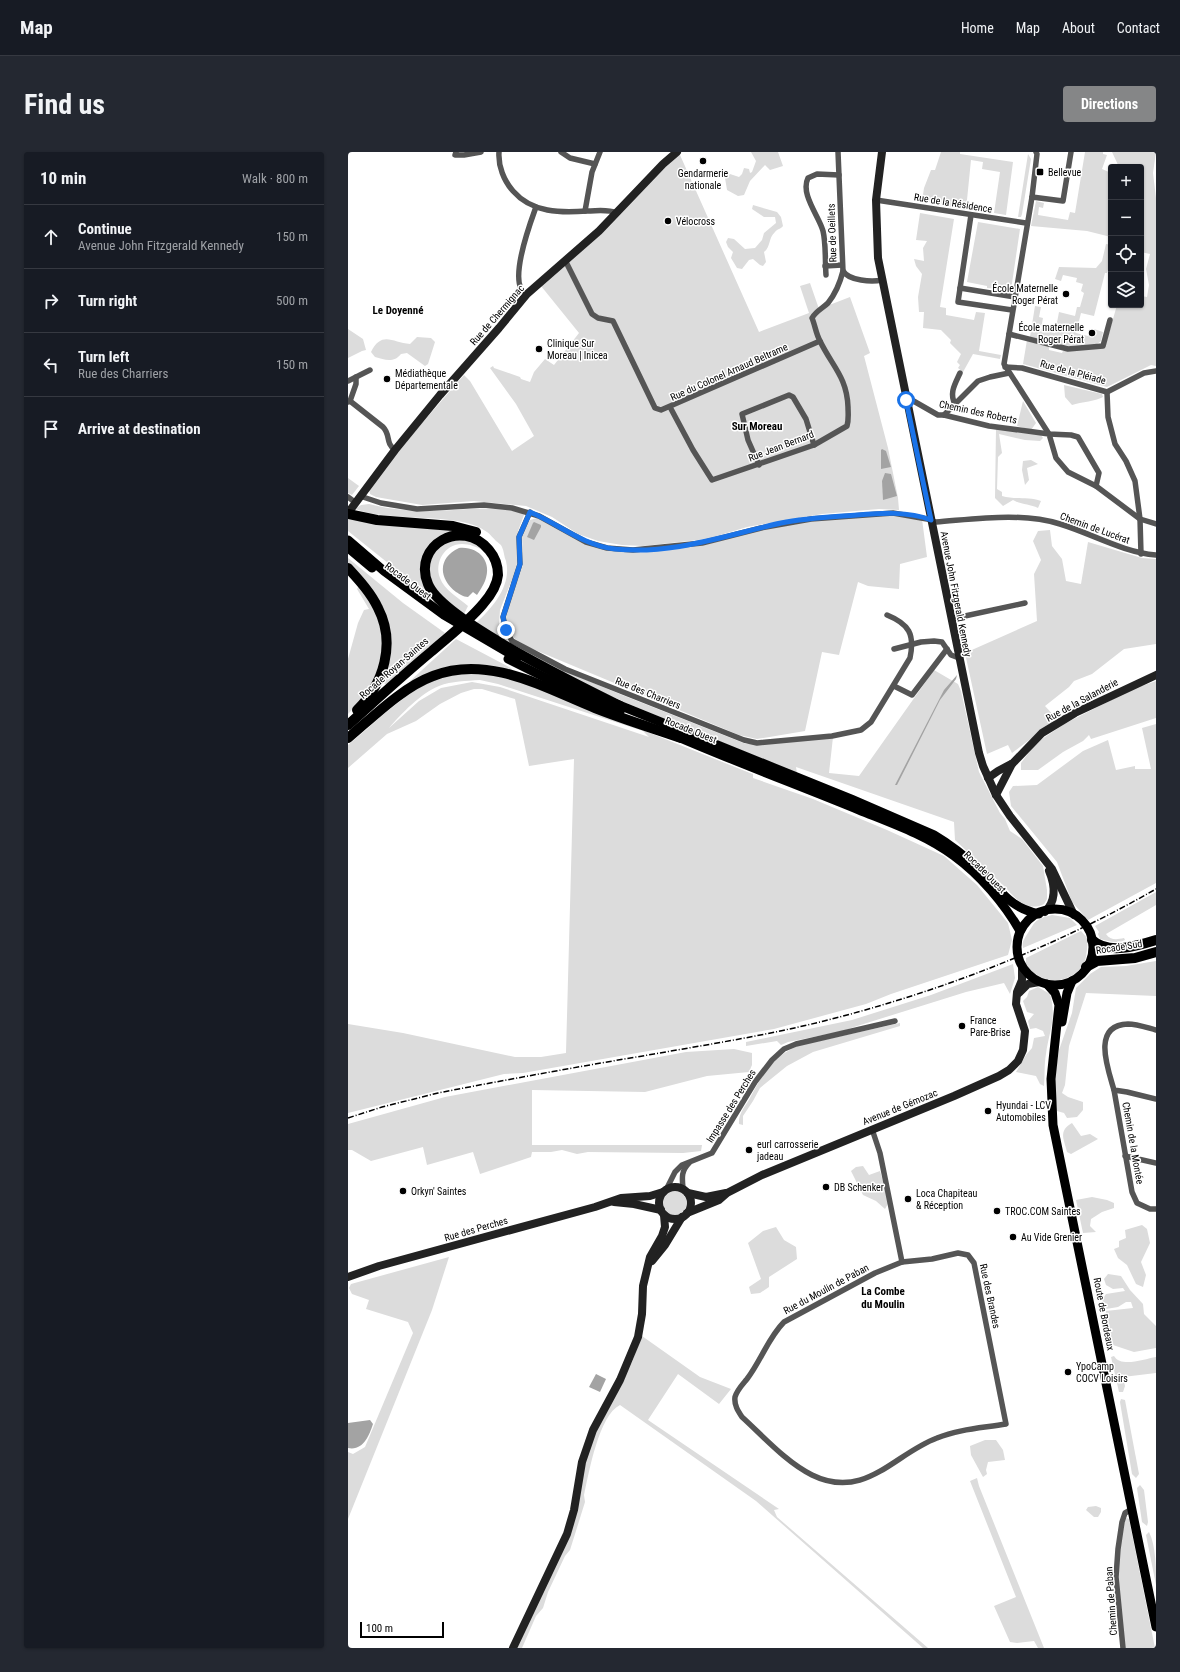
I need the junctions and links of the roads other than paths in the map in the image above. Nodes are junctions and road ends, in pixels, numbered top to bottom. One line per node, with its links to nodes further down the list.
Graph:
1 (481, 152): 9 (street)
2 (499, 152): 15 (street)
3 (561, 152): 11 (street)
4 (600, 152): 11 (street)
5 (677, 152): 17 (main road, Rue de Chermignac)
6 (838, 152): 12 (street, Rue de Oeillets)
7 (882, 152): 14 (main road, Avenue John Fitzgerald Kennedy)
8 (1071, 152): 13 (street)
9 (456, 153)
10 (1038, 153): 13 (street)
11 (595, 164): 16 (street)
12 (839, 175): 21 (street, Rue de Oeillets); 22 (street)
13 (1032, 197): 19 (street)
14 (876, 200): 18 (street, Rue de la Résidence); 25 (main road, Avenue John Fitzgerald Kennedy)
15 (536, 207): 16 (street); 27 (street)
16 (585, 211): 17 (street)
17 (617, 213): 20 (main road, Rue de Chermignac)
18 (971, 215): 19 (street, Rue de la Résidence); 26 (street)
19 (1026, 223): 28 (street)
20 (565, 260): 27 (main road, Rue de Chermignac); 44 (street, Rue du Colonel Arnaud Beltrame)
21 (842, 265): 22 (street); 23 (street, Rue de Oeillets)
22 (825, 266): 24 (street)
23 (843, 271): 25 (street, Rue de Oeillets); 32 (street, Rue Jean Bernard)
24 (826, 275)
25 (882, 280): 41 (main road, Avenue John Fitzgerald Kennedy)
26 (960, 288): 28 (street); 29 (street)
27 (527, 294): 48 (main road, Rue de Chermignac)
28 (1015, 297): 29 (street)
29 (1012, 310): 31 (street)
30 (1110, 320): 31 (street)
31 (1009, 334): 33 (street)
32 (820, 341): 44 (street, Rue du Colonel Arnaud Beltrame); 47 (street, Rue Jean Bernard)
33 (1005, 367): 37 (street, Chemin des Roberts); 40 (street, Rue de la Pléiade)
34 (370, 370): 38 (street)
35 (1156, 372): 40 (street, Rue de la Pléiade)
36 (960, 373): 43 (street)
37 (1009, 373): 43 (street); 46 (street, Chemin des Roberts)
38 (356, 377): 39 (street); 42 (street)
39 (348, 380)
40 (1107, 392): 54 (street)
41 (906, 400): 45 (street, Chemin des Roberts); 55 (main road, Avenue John Fitzgerald Kennedy)
42 (349, 402): 48 (street)
43 (955, 404): 45 (street)
44 (670, 407): 49 (street, Rue Jean Bernard)
45 (944, 415): 46 (street, Chemin des Roberts)
46 (1049, 434): 50 (street, Chemin des Roberts); 50 (street, Chemin des Roberts)
47 (814, 445): 49 (street, Rue Jean Bernard); 49 (street)
48 (395, 450): 52 (main road, Rue de Chermignac)
49 (759, 465)
50 (1096, 486): 54 (street, Chemin des Roberts)
51 (348, 497): 52 (street, Chemin de Lucérat)
52 (354, 508): 53 (street, Chemin de Lucérat); 76 (highway, Rocade Royan-Saintes)
53 (530, 512): 55 (street, Chemin de Lucérat); 72 (street, Rue des Charriers)
54 (1140, 519): 56 (street, Chemin des Roberts); 59 (street)
55 (931, 520): 59 (street, Chemin de Lucérat); 65 (main road, Avenue John Fitzgerald Kennedy)
56 (1156, 524)
57 (348, 540): 64 (main road, Rocade Ouest)
58 (348, 548): 64 (main road, Rocade Ouest)
59 (1141, 554): 60 (street, Chemin de Lucérat)
60 (1156, 555)
61 (348, 568): 74 (highway)
62 (1025, 603): 65 (street)
63 (887, 615): 67 (street)
64 (442, 617): 66 (main road, Rocade Ouest)
65 (951, 619): 70 (main road, Avenue John Fitzgerald Kennedy)
66 (481, 637): 73 (highway, Rocade Royan-Saintes); 75 (highway, Rocade Royan-Saintes); 78 (main road, Rocade Ouest)
67 (912, 644): 68 (street); 69 (street); 72 (street, Rue des Charriers)
68 (894, 649)
69 (946, 649): 70 (street); 72 (street)
70 (959, 658): 80 (main road, Avenue John Fitzgerald Kennedy)
71 (1156, 675): 79 (main road, Rue de la Salanderie)
72 (894, 686)
73 (620, 706): 86 (main road, Rocade Ouest)
74 (348, 718)
75 (348, 725)
76 (348, 731)
77 (348, 738): 78 (highway)
78 (681, 738): 88 (main road, Rocade Ouest)
79 (1013, 764): 81 (main road, Rue de la Salanderie); 82 (main road)
80 (983, 766): 81 (main road); 83 (main road, Avenue John Fitzgerald Kennedy)
81 (998, 771): 83 (main road, Rue de la Salanderie)
82 (1003, 780): 83 (main road); 84 (main road)
83 (989, 781): 84 (main road, Avenue John Fitzgerald Kennedy)
84 (996, 795): 85 (main road, Avenue John Fitzgerald Kennedy)
85 (1038, 850): 86 (main road, Avenue John Fitzgerald Kennedy); 87 (main road, Avenue John Fitzgerald Kennedy)
86 (1042, 913): 87 (main road); 88 (main road)
87 (1075, 916): 89 (main road)
88 (1020, 931): 93 (main road)
89 (1092, 940): 90 (highway, Rocade Sud); 92 (main road)
90 (1156, 940)
91 (1156, 952): 92 (highway, Rocade Sud)
92 (1086, 967): 94 (main road)
93 (1022, 968): 95 (main road); 96 (main road)
94 (1072, 981): 95 (main road); 99 (main road, Route de Bordeaux)
95 (1043, 983): 96 (main road); 99 (main road, Route de Bordeaux)
96 (1016, 999): 102 (main road, Avenue de Gémozac)
97 (895, 1021): 104 (street, Impasse des Perches)
98 (1156, 1030): 100 (street, Chemin de la Montée)
99 (1054, 1050): 117 (main road, Route de Bordeaux)
100 (1114, 1090): 101 (street); 103 (street, Chemin de la Montée)
101 (1156, 1099)
102 (872, 1129): 108 (main road, Avenue de Gémozac); 113 (street)
103 (1125, 1156): 105 (street); 110 (street, Chemin de la Montée)
104 (693, 1160): 106 (street, Impasse des Perches); 107 (street)
105 (1156, 1162)
106 (665, 1190): 107 (main road); 109 (main road, Rue des Perches); 111 (main road)
107 (685, 1191): 108 (main road, Avenue de Gémozac); 112 (main road)
108 (727, 1193): 112 (main road, Avenue de Gémozac)
109 (610, 1202): 111 (main road, Rue des Perches); 115 (main road, Rue des Perches)
110 (1156, 1209)
111 (662, 1212): 112 (main road); 114 (main road)
112 (684, 1215): 114 (main road)
113 (902, 1262): 116 (street, Rue des Brandes); 116 (street, Rue du Moulin de Paban)
114 (648, 1266): 119 (main road)
115 (348, 1276)
116 (1006, 1424)
117 (1132, 1509): 118 (main road, Route de Bordeaux); 120 (street, Chemin de Paban)
118 (1156, 1627)
119 (513, 1648)
120 (1123, 1648)

